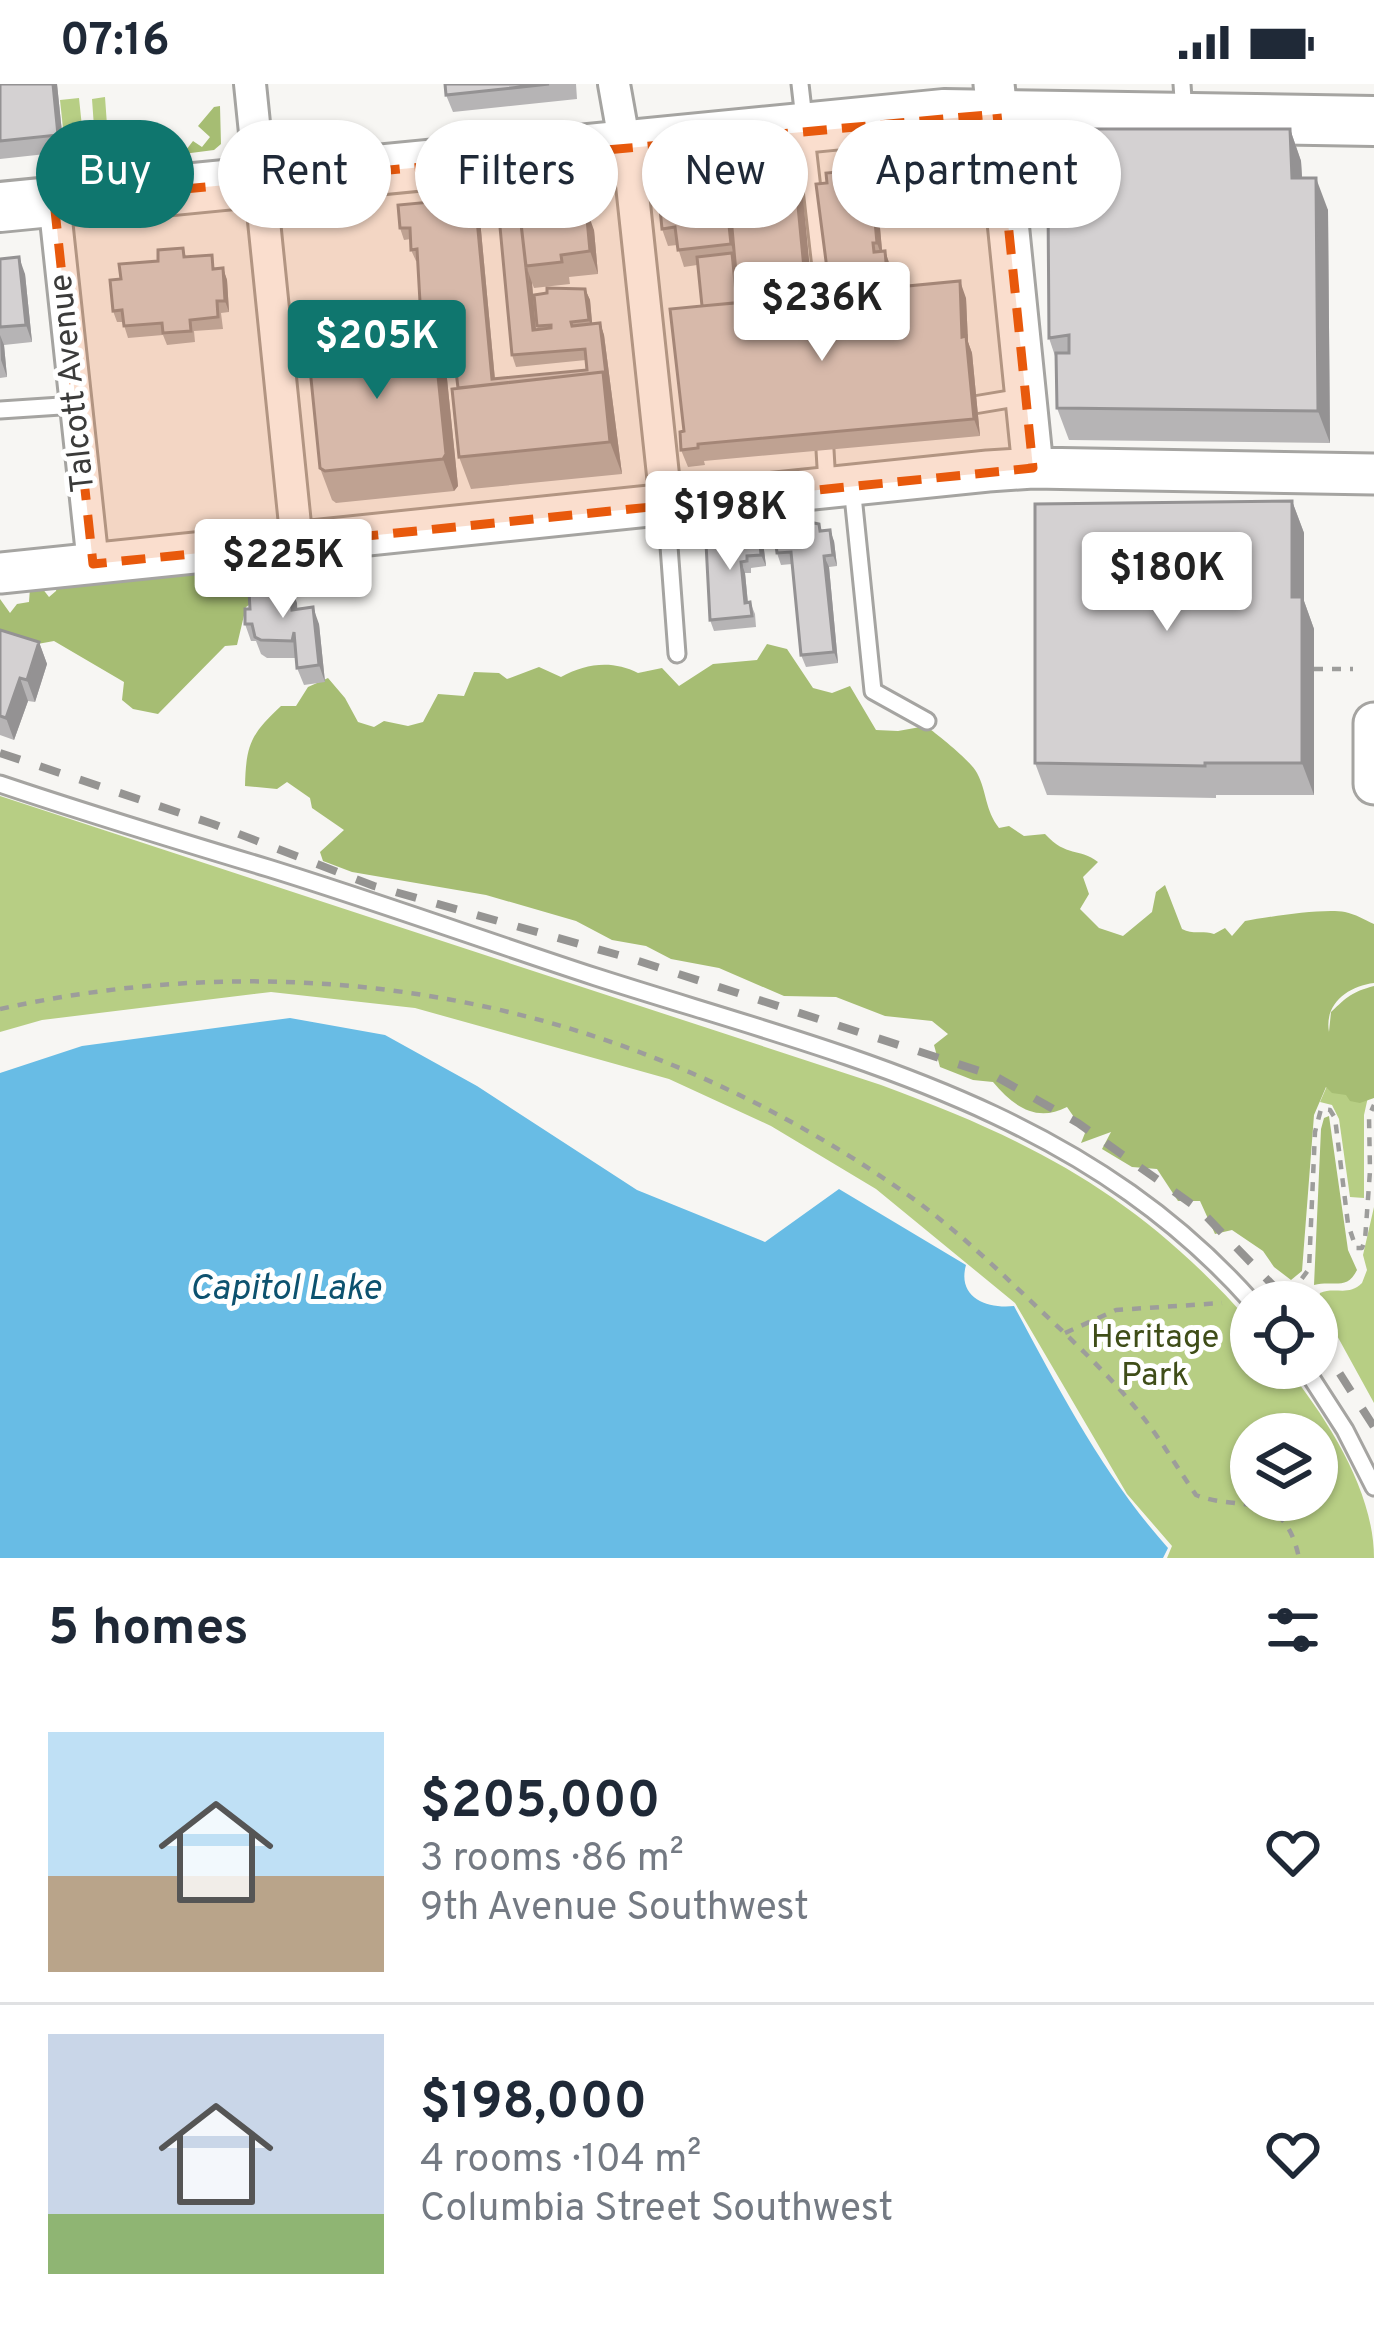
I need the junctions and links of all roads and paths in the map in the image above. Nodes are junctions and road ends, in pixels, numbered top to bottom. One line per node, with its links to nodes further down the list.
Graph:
1 (250, 84): 6 (street)
2 (614, 84): 8 (street)
3 (996, 99): 4 (main road); 5 (main road); 15 (street)
4 (1183, 100): 7 (main road)
5 (803, 106): 8 (main road); 14 (lane)
6 (254, 120)
7 (1374, 121)
8 (624, 147): 9 (main road); 22 (street)
9 (391, 169)
10 (36, 203): 11 (main road)
11 (0, 207)
12 (57, 228): 17 (street, Talcott Avenue)
13 (265, 228): 23 (street)
14 (826, 311)
15 (1025, 396): 16 (lane); 19 (street)
16 (974, 404)
17 (76, 405): 18 (lane); 24 (street, Talcott Avenue)
18 (0, 410)
19 (1033, 468): 20 (street); 21 (street)
20 (835, 474): 22 (street); 29 (lane)
21 (1374, 474)
22 (665, 502): 23 (street); 26 (lane)
23 (297, 544): 24 (street)
24 (93, 564): 25 (street)
25 (0, 573)
26 (677, 654)
27 (1314, 669): 28 (path)
28 (1353, 669)
29 (926, 721)
30 (1374, 723): 32 (street)
31 (0, 784): 35 (lane)
32 (1374, 784)
33 (0, 1009): 38 (path)
34 (1374, 1106): 36 (path)
35 (1231, 1281)
36 (1300, 1281)
37 (1230, 1302): 38 (path)
38 (1064, 1333): 41 (path)
39 (1319, 1389): 40 (lane)
40 (1374, 1487)
41 (1299, 1558)

